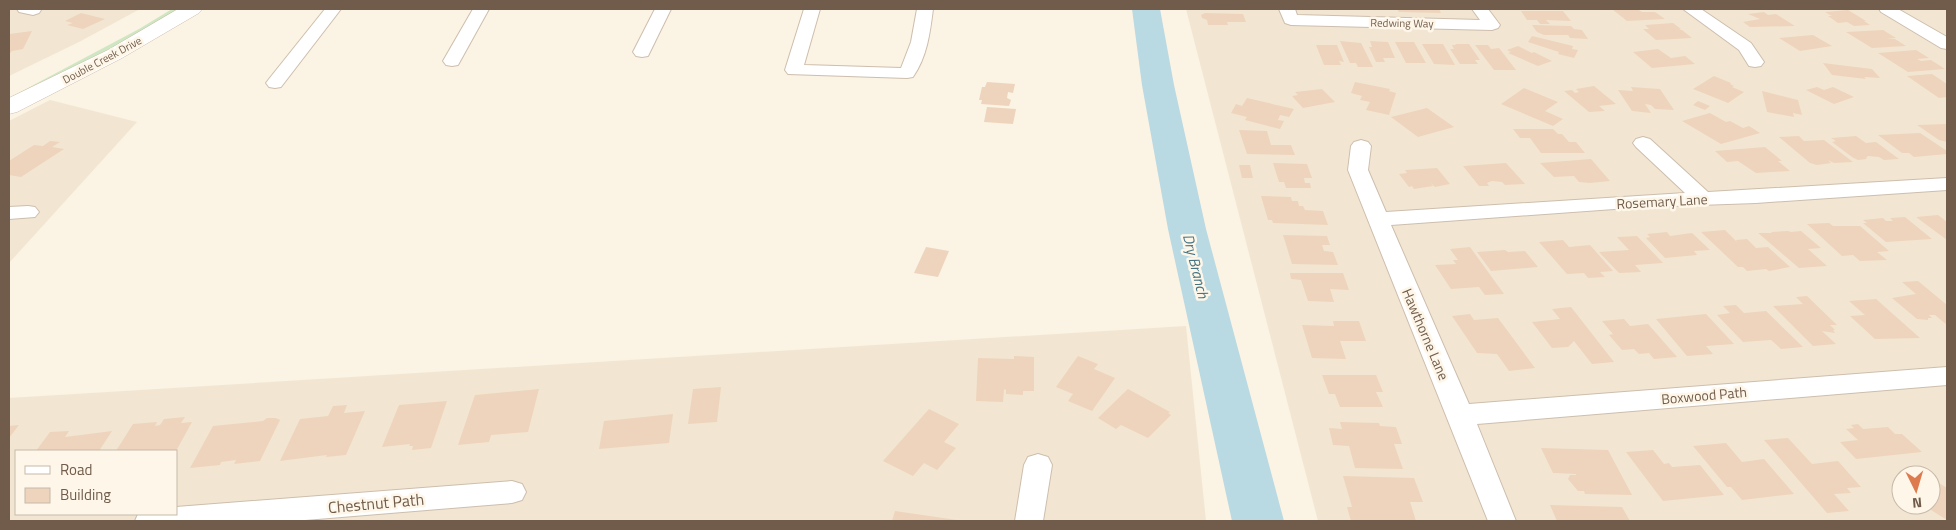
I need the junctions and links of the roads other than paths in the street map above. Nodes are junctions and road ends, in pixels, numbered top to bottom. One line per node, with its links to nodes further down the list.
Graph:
1 (161, 9): 17 (street, Double Creek Drive)
2 (192, 9): 18 (street, Double Creek Drive)
3 (333, 9): 16 (street)
4 (481, 9): 14 (street)
5 (663, 9): 13 (street)
6 (812, 9): 7 (street)
7 (925, 9)
8 (1480, 9): 11 (street, Redwing Way)
9 (1691, 9): 15 (street)
10 (1887, 9): 12 (street)
11 (1289, 14)
12 (1947, 44)
13 (642, 52)
14 (452, 61)
15 (1755, 62)
16 (275, 84)
17 (9, 88)
18 (9, 107)
19 (1643, 143): 22 (street)
20 (1362, 146): 23 (street, Hawthorne Lane)
21 (1947, 184): 22 (street, Rosemary Lane)
22 (1703, 199): 23 (street, Rosemary Lane)
23 (1377, 219): 25 (street, Hawthorne Lane)
24 (1947, 376): 25 (street, Boxwood Path)
25 (1460, 414): 31 (street, Hawthorne Lane)
26 (1038, 465): 30 (street)
27 (512, 492): 28 (street, Chestnut Path)
28 (271, 516): 29 (street, Chestnut Path)
29 (149, 521)
30 (1029, 521)
31 (1502, 521)

